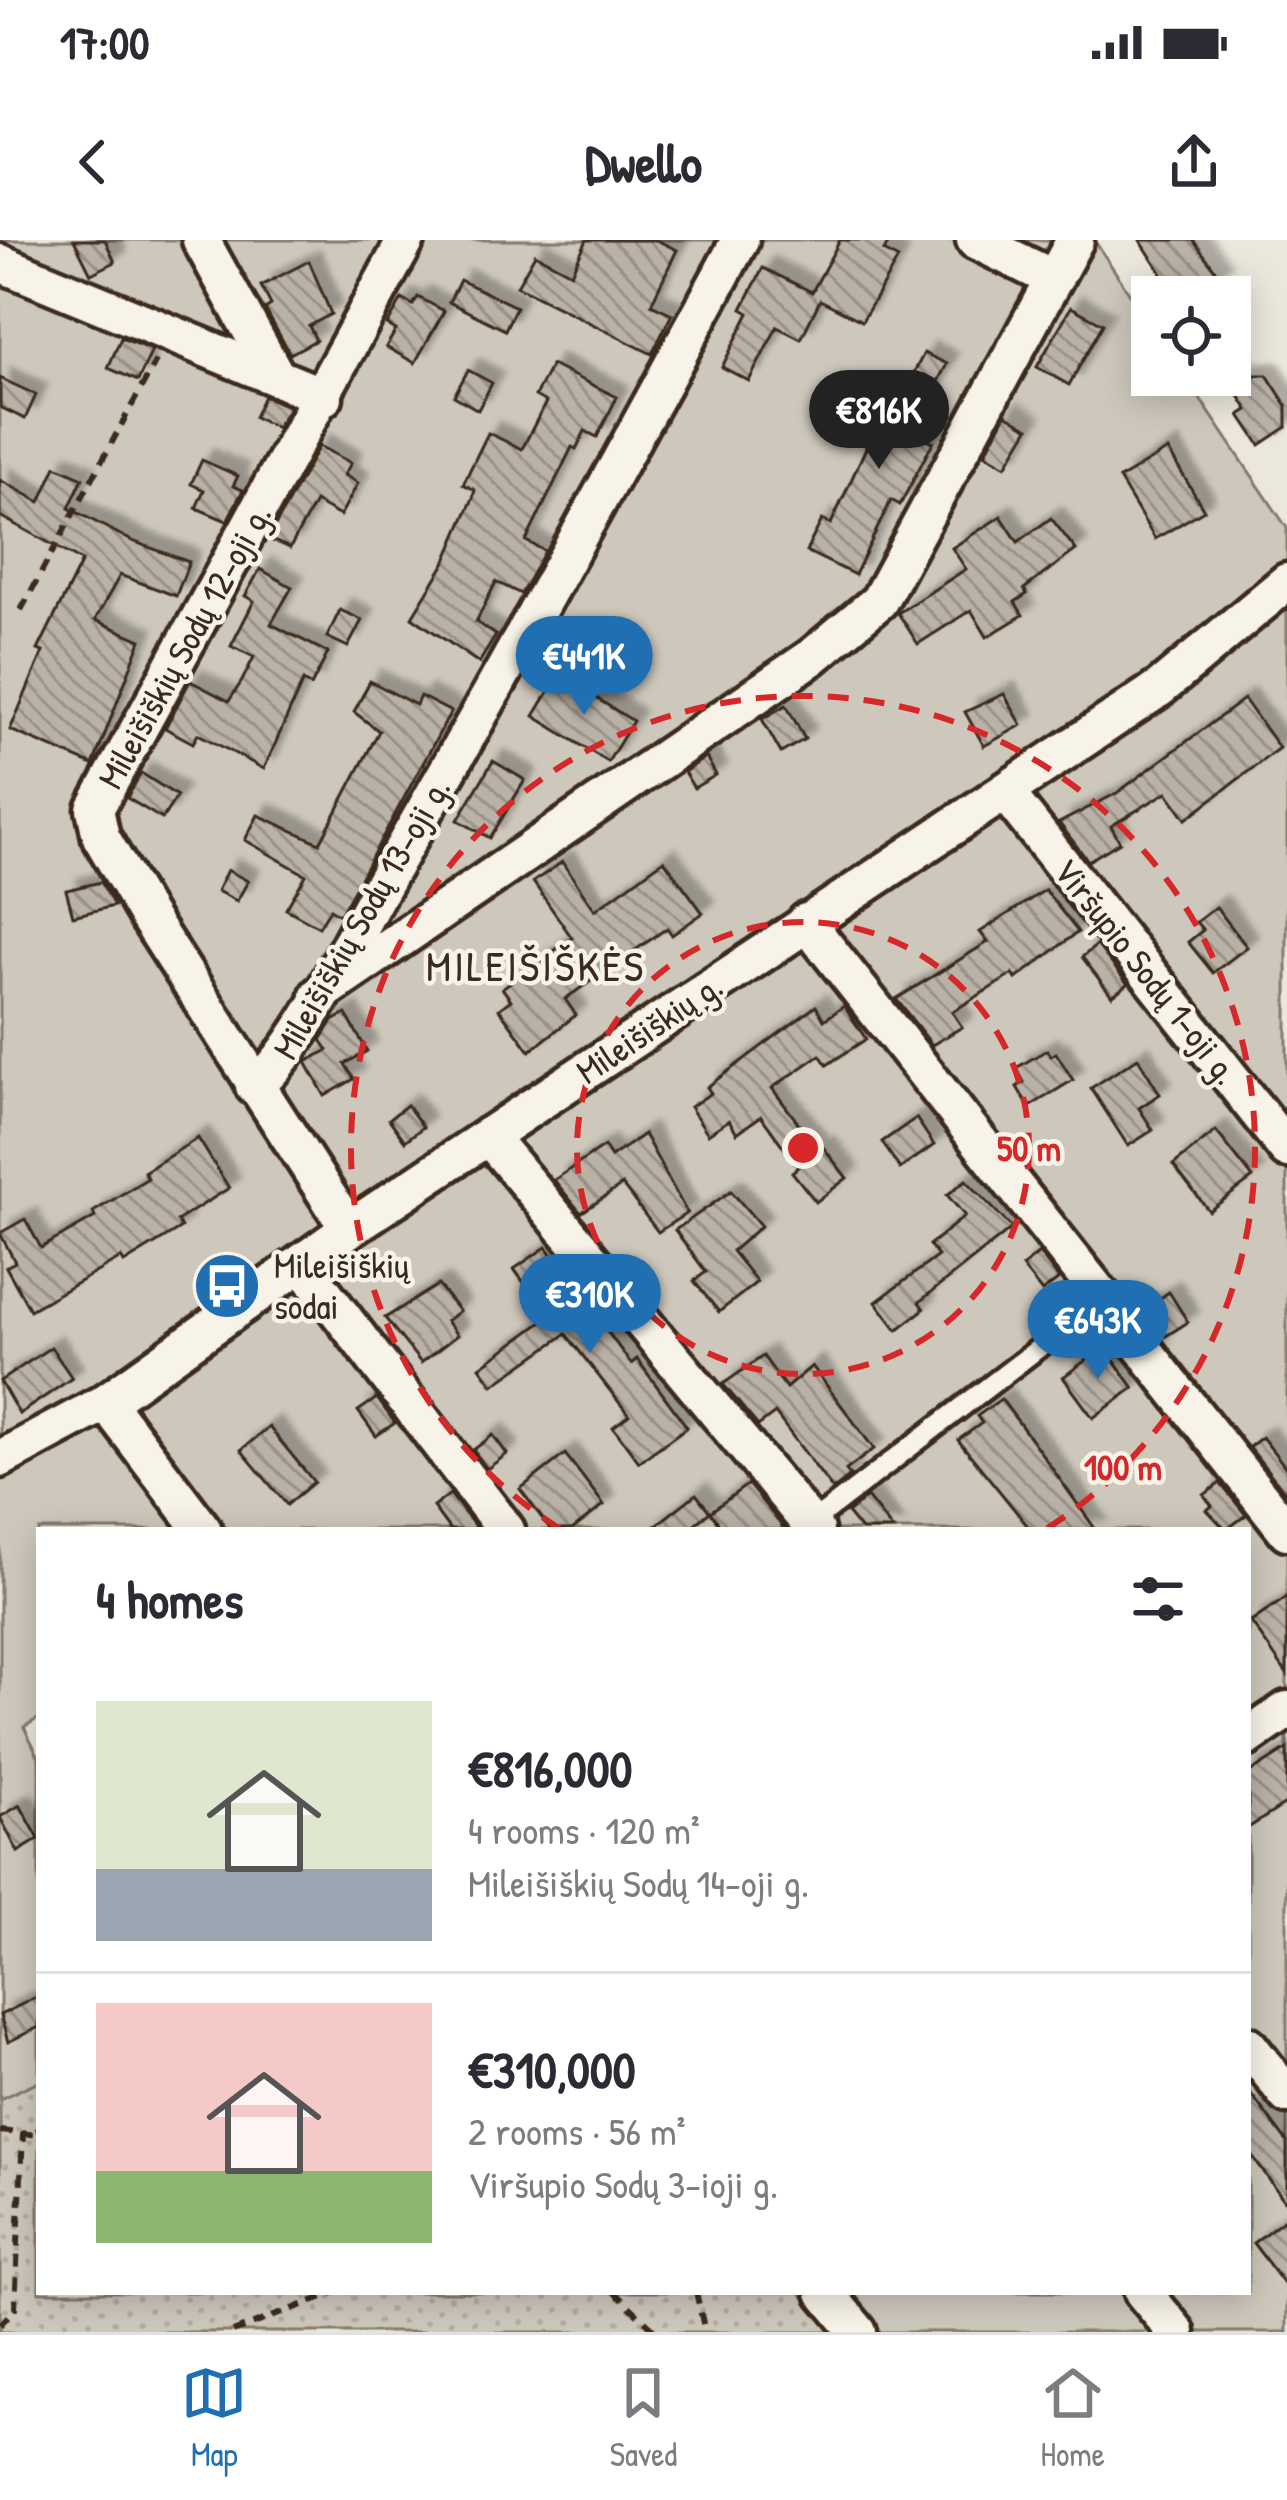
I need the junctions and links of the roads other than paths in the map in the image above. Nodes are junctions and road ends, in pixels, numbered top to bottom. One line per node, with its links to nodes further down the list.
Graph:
1 (201, 240): 8 (street)
2 (406, 240): 9 (street, Mileišiškių Sodų 12-oji g.)
3 (740, 240): 13 (street, Mileišiškių Sodų 13-oji g.)
4 (975, 240): 7 (street)
5 (1076, 240): 7 (street)
6 (0, 263): 8 (street)
7 (1054, 279): 13 (street)
8 (274, 372): 9 (street)
9 (324, 397): 14 (street, Mileišiškių Sodų 12-oji g.)
10 (1281, 603): 11 (street, Mileišiškių g.)
11 (1006, 793): 12 (street, Mileišiškių g.); 16 (street, Viršupio Sodų 1-oji g.)
12 (806, 922): 15 (street, Mileišiškių g.); 19 (street)
13 (319, 995): 14 (street, Mileišiškių Sodų 13-oji g.)
14 (254, 1086): 17 (street, Mileišiškių Sodų 12-oji g.)
15 (488, 1136): 17 (street, Mileišiškių g.); 24 (street)
16 (1287, 1149)
17 (349, 1229): 18 (street, Mileišiškių g.)
18 (302, 1264): 20 (street, Mileišiškių g.); 23 (street)
19 (1105, 1297): 24 (lane); 25 (street)
20 (106, 1402): 21 (street, Mileišiškių g.); 22 (street)
21 (0, 1460)
22 (201, 1527)
23 (504, 1527)
24 (813, 1527)
25 (1287, 1531)
26 (1287, 1710): 27 (street)
27 (1251, 1735)
28 (1251, 2049): 29 (street)
29 (1287, 2095)
30 (827, 2295): 32 (street)
31 (1145, 2295): 33 (street)
32 (858, 2332)
33 (1175, 2332)

